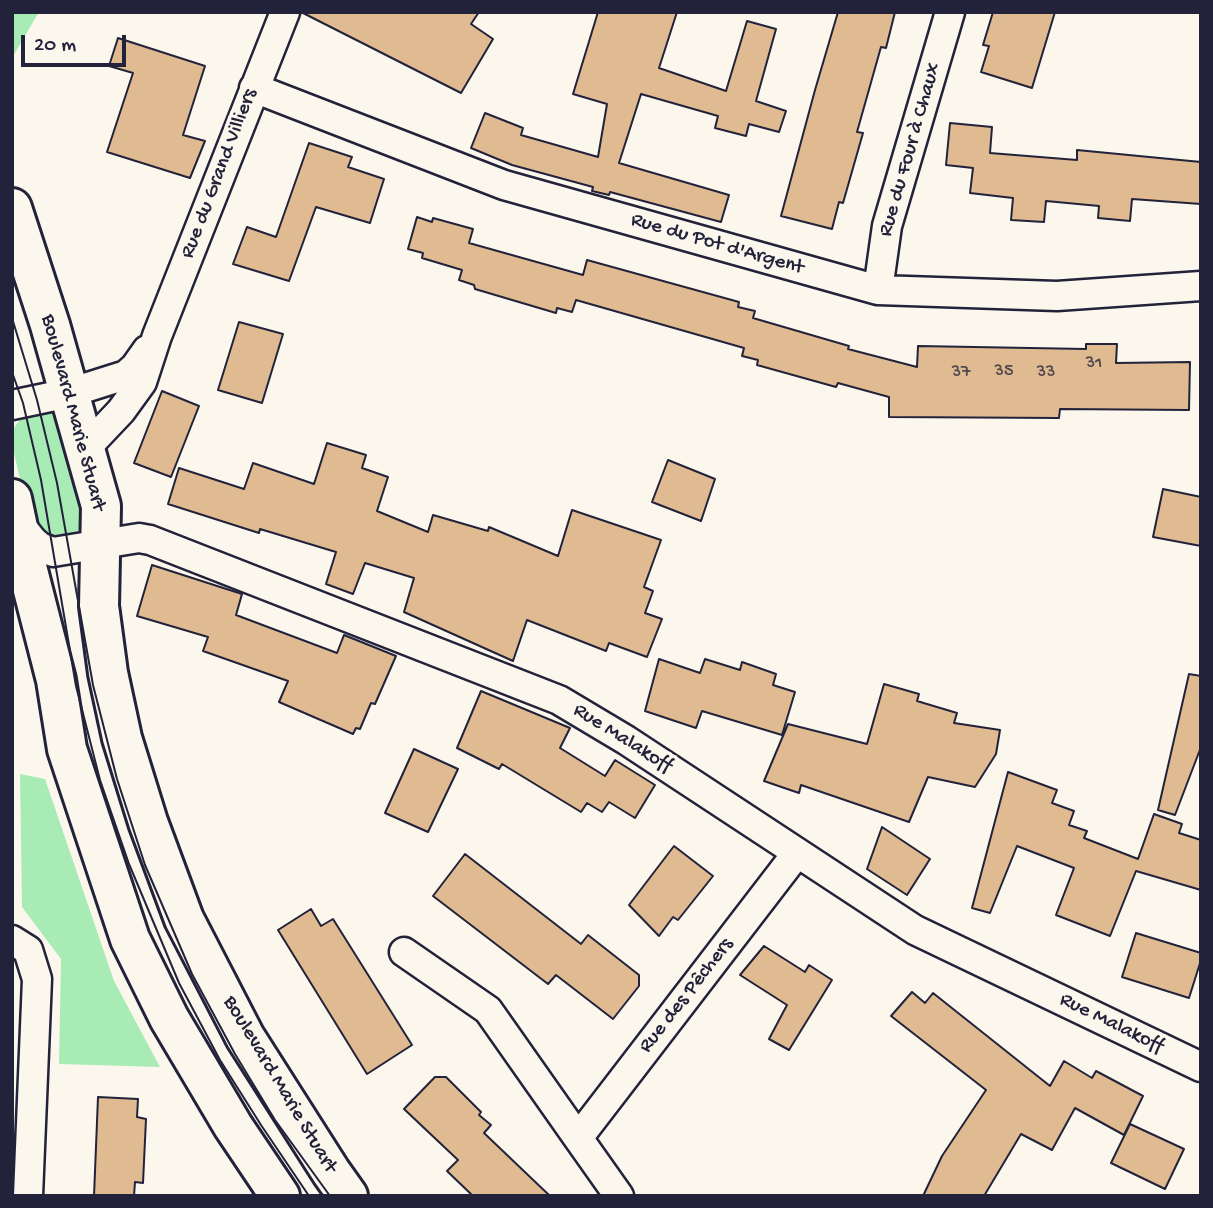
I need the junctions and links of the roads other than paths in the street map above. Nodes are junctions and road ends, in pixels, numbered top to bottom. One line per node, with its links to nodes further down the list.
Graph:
1 (285, 12): 3 (street, Rue du Grand Villiers)
2 (950, 12): 6 (street, Rue du Four à Chaux)
3 (254, 88): 6 (street, Rue du Pot d'Argent); 7 (street, Rue du Grand Villiers)
4 (12, 208): 8 (main road, Boulevard Marie Stuart)
5 (1201, 286): 6 (street, Rue du Pot d'Argent)
6 (878, 290)
7 (157, 336): 8 (street, Rue du Grand Villiers); 10 (street, Rue du Grand Villiers)
8 (69, 393): 9 (street, Rue du Grand Villiers); 10 (main road, Boulevard Marie Stuart)
9 (12, 405)
10 (85, 449): 12 (main road, Boulevard Marie Stuart)
11 (14, 513): 12 (street, Rue Malakoff); 19 (main road)
12 (99, 545): 13 (street, Rue Malakoff); 20 (main road, Boulevard Marie Stuart)
13 (797, 853): 16 (street, Rue Malakoff); 17 (street, Rue des Pêchers)
14 (12, 940): 18 (street)
15 (404, 952): 17 (street)
16 (1201, 1067)
17 (578, 1139): 21 (street)
18 (28, 1196)
19 (280, 1196)
20 (348, 1196)
21 (619, 1196)

